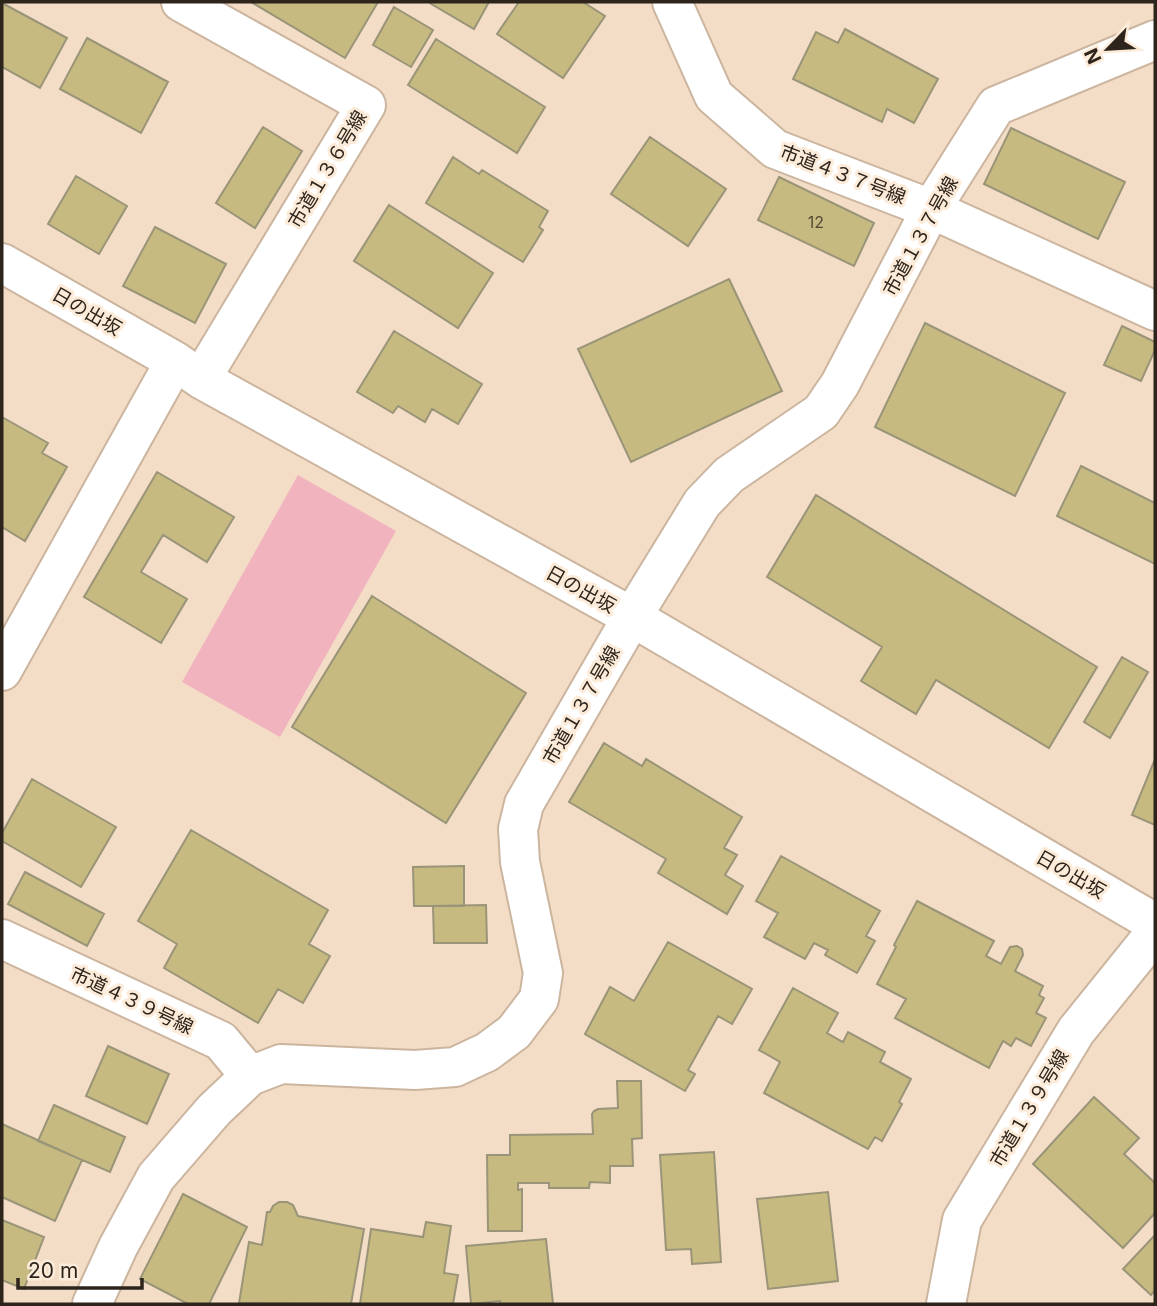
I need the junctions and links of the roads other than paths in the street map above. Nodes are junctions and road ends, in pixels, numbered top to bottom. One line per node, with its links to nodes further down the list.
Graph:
1 (181, 2): 7 (street, 市道１３６号線)
2 (672, 2): 4 (street, 市道４３７号線)
3 (1155, 40): 4 (street, 市道１３７号線)
4 (931, 209): 6 (street, 市道４３７号線); 8 (street, 市道１３７号線)
5 (2, 263): 7 (street, 日の出坂)
6 (1155, 311)
7 (188, 370): 8 (street, 日の出坂); 9 (street, 市道１３６号線)
8 (632, 617): 10 (street, 日の出坂); 13 (street, 市道１３７号線)
9 (2, 671)
10 (1155, 923)
11 (1155, 933): 15 (street, 市道１３９号線)
12 (2, 939): 13 (street, 市道４３９号線)
13 (250, 1076): 14 (street, 市道１３７号線)
14 (92, 1304)
15 (946, 1304)

